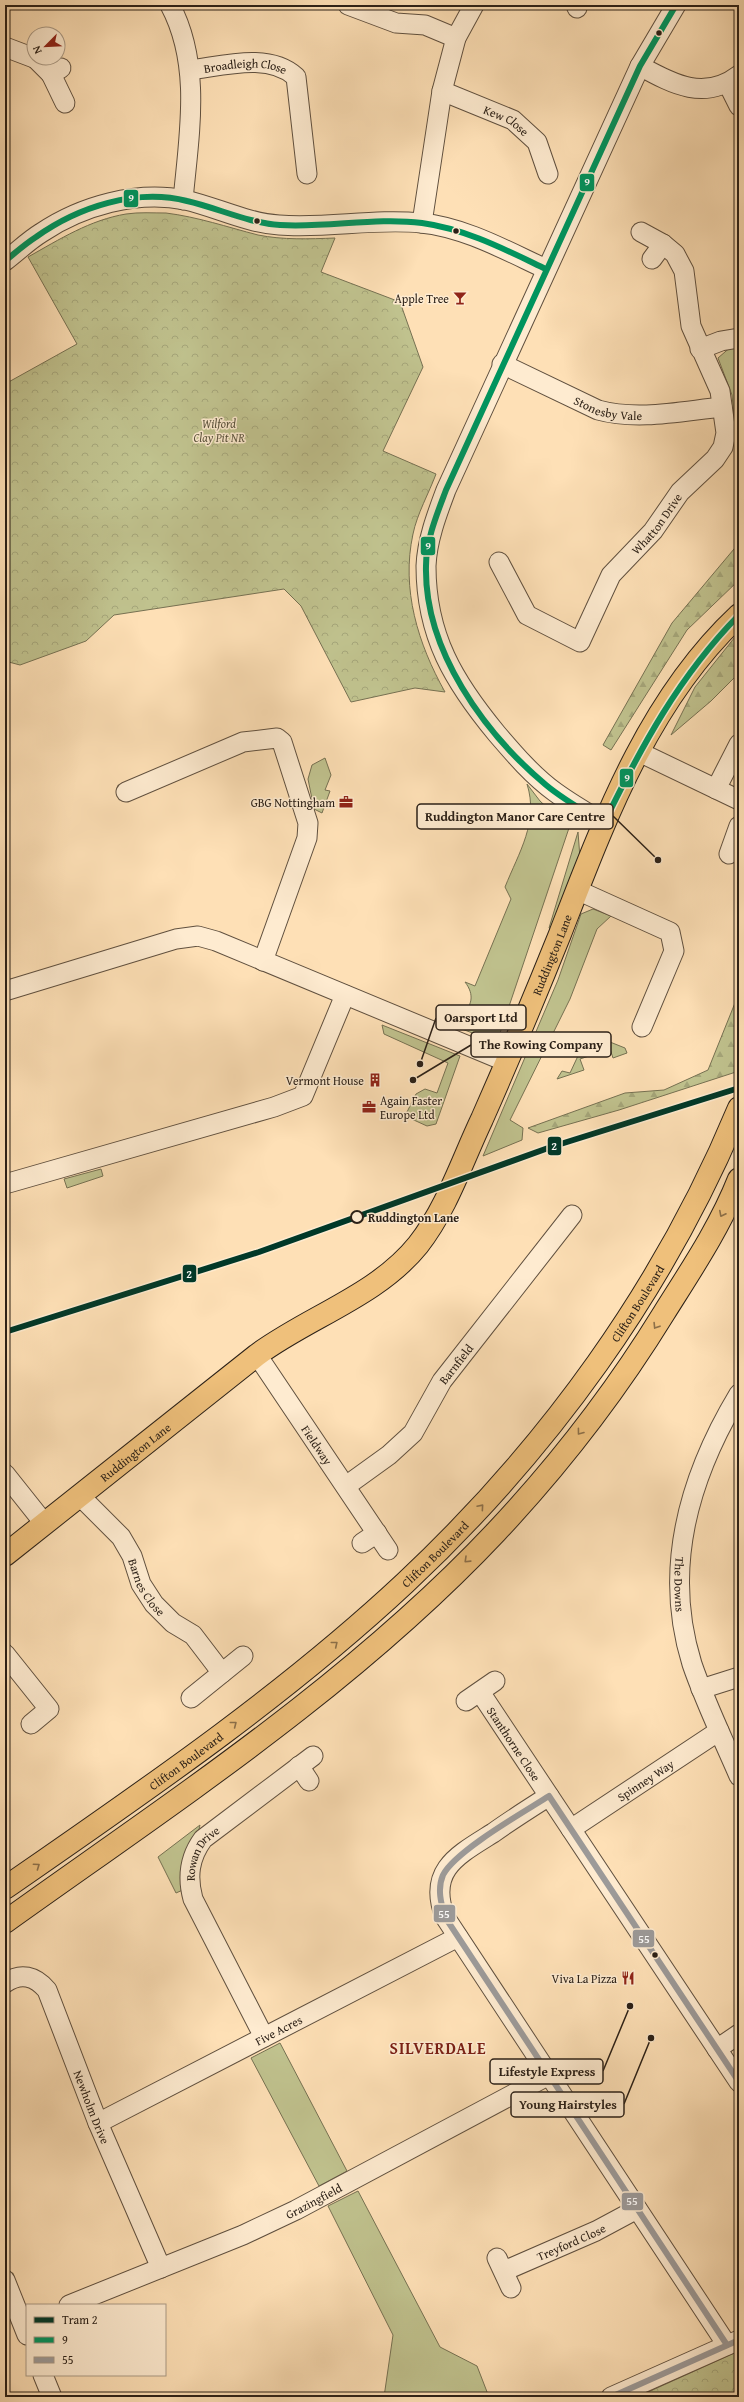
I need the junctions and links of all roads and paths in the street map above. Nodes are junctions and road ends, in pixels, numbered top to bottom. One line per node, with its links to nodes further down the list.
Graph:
1 (170, 5): 10 (street)
2 (348, 5): 5 (street)
3 (474, 5): 5 (street)
4 (676, 5): 9 (street)
5 (456, 38): 12 (street)
6 (5, 47): 7 (street)
7 (26, 55)
8 (48, 66): 13 (street)
9 (640, 66): 11 (street); 23 (street)
10 (190, 70): 15 (street, Broadleigh Close); 17 (street)
11 (734, 79): 14 (street)
12 (442, 91): 16 (street, Kew Close); 18 (street)
13 (64, 103)
14 (739, 106)
15 (307, 174)
16 (548, 174)
17 (183, 200): 18 (street); 22 (street)
18 (422, 223): 23 (street)
19 (641, 232): 20 (street, Whatton Drive)
20 (664, 244): 21 (street); 25 (street, Whatton Drive)
21 (652, 259)
22 (5, 261)
23 (546, 269): 26 (street)
24 (739, 338): 25 (street)
25 (700, 349): 27 (street, Whatton Drive)
26 (502, 364): 27 (street, Stonesby Vale); 35 (street)
27 (722, 407): 28 (street, Whatton Drive)
28 (499, 562)
29 (739, 615): 31 (main road, Ruddington Lane)
30 (739, 744): 32 (street)
31 (639, 752): 32 (street); 35 (main road, Ruddington Lane)
32 (716, 789): 34 (street)
33 (126, 792): 39 (street)
34 (739, 800)
35 (604, 823): 38 (main road, Ruddington Lane)
36 (739, 826): 37 (street)
37 (729, 854)
38 (577, 890): 42 (street); 43 (main road, Ruddington Lane)
39 (263, 961): 40 (street); 41 (street)
40 (5, 991)
41 (345, 995): 43 (street); 46 (street)
42 (642, 1027)
43 (507, 1062): 48 (main road, Ruddington Lane)
44 (737, 1112): 69 (main road, Clifton Boulevard, one-way to 44)
45 (739, 1179): 70 (main road, one-way to 70)
46 (5, 1184)
47 (572, 1215): 51 (street, Barnfield)
48 (257, 1355): 51 (street, Fieldway); 52 (main road, Ruddington Lane)
49 (739, 1394): 61 (street, The Downs)
50 (5, 1474): 53 (street)
51 (346, 1486): 54 (street, Fieldway)
52 (79, 1495): 53 (main road, Ruddington Lane); 58 (street, Barnes Close)
53 (44, 1523): 55 (main road, Ruddington Lane)
54 (388, 1550)
55 (5, 1555)
56 (5, 1654): 63 (street)
57 (243, 1656): 58 (street)
58 (222, 1673): 62 (street)
59 (739, 1677): 61 (street)
60 (496, 1681): 67 (street, Stanthorne Close)
61 (702, 1689): 64 (street, The Downs)
62 (191, 1698)
63 (31, 1724)
64 (719, 1731): 66 (street, The Downs); 68 (street, Spinney Way)
65 (307, 1768): 74 (street, Rowan Drive)
66 (739, 1776)
67 (549, 1796): 68 (street, Stanthorne Close); 71 (street)
68 (571, 1830): 75 (street, Stanthorne Close)
69 (5, 1888)
70 (5, 1922)
71 (458, 1937): 74 (street, Five Acres); 76 (street)
72 (5, 1983): 78 (street, Newholm Drive)
73 (739, 2034): 75 (street)
74 (264, 2037): 78 (street, Five Acres)
75 (717, 2049): 77 (street, Stanthorne Close)
76 (549, 2075): 79 (street); 80 (street, Grazingfield)
77 (739, 2082)
78 (98, 2123): 80 (street, Newholm Drive)
79 (637, 2210): 81 (street, Treyford Close); 85 (street)
80 (161, 2268): 83 (street, Grazingfield)
81 (504, 2272)
82 (5, 2280): 84 (street)
83 (71, 2304)
84 (26, 2327)
85 (733, 2342): 88 (street)
86 (43, 2376): 87 (street)
87 (52, 2397)
88 (611, 2397)

